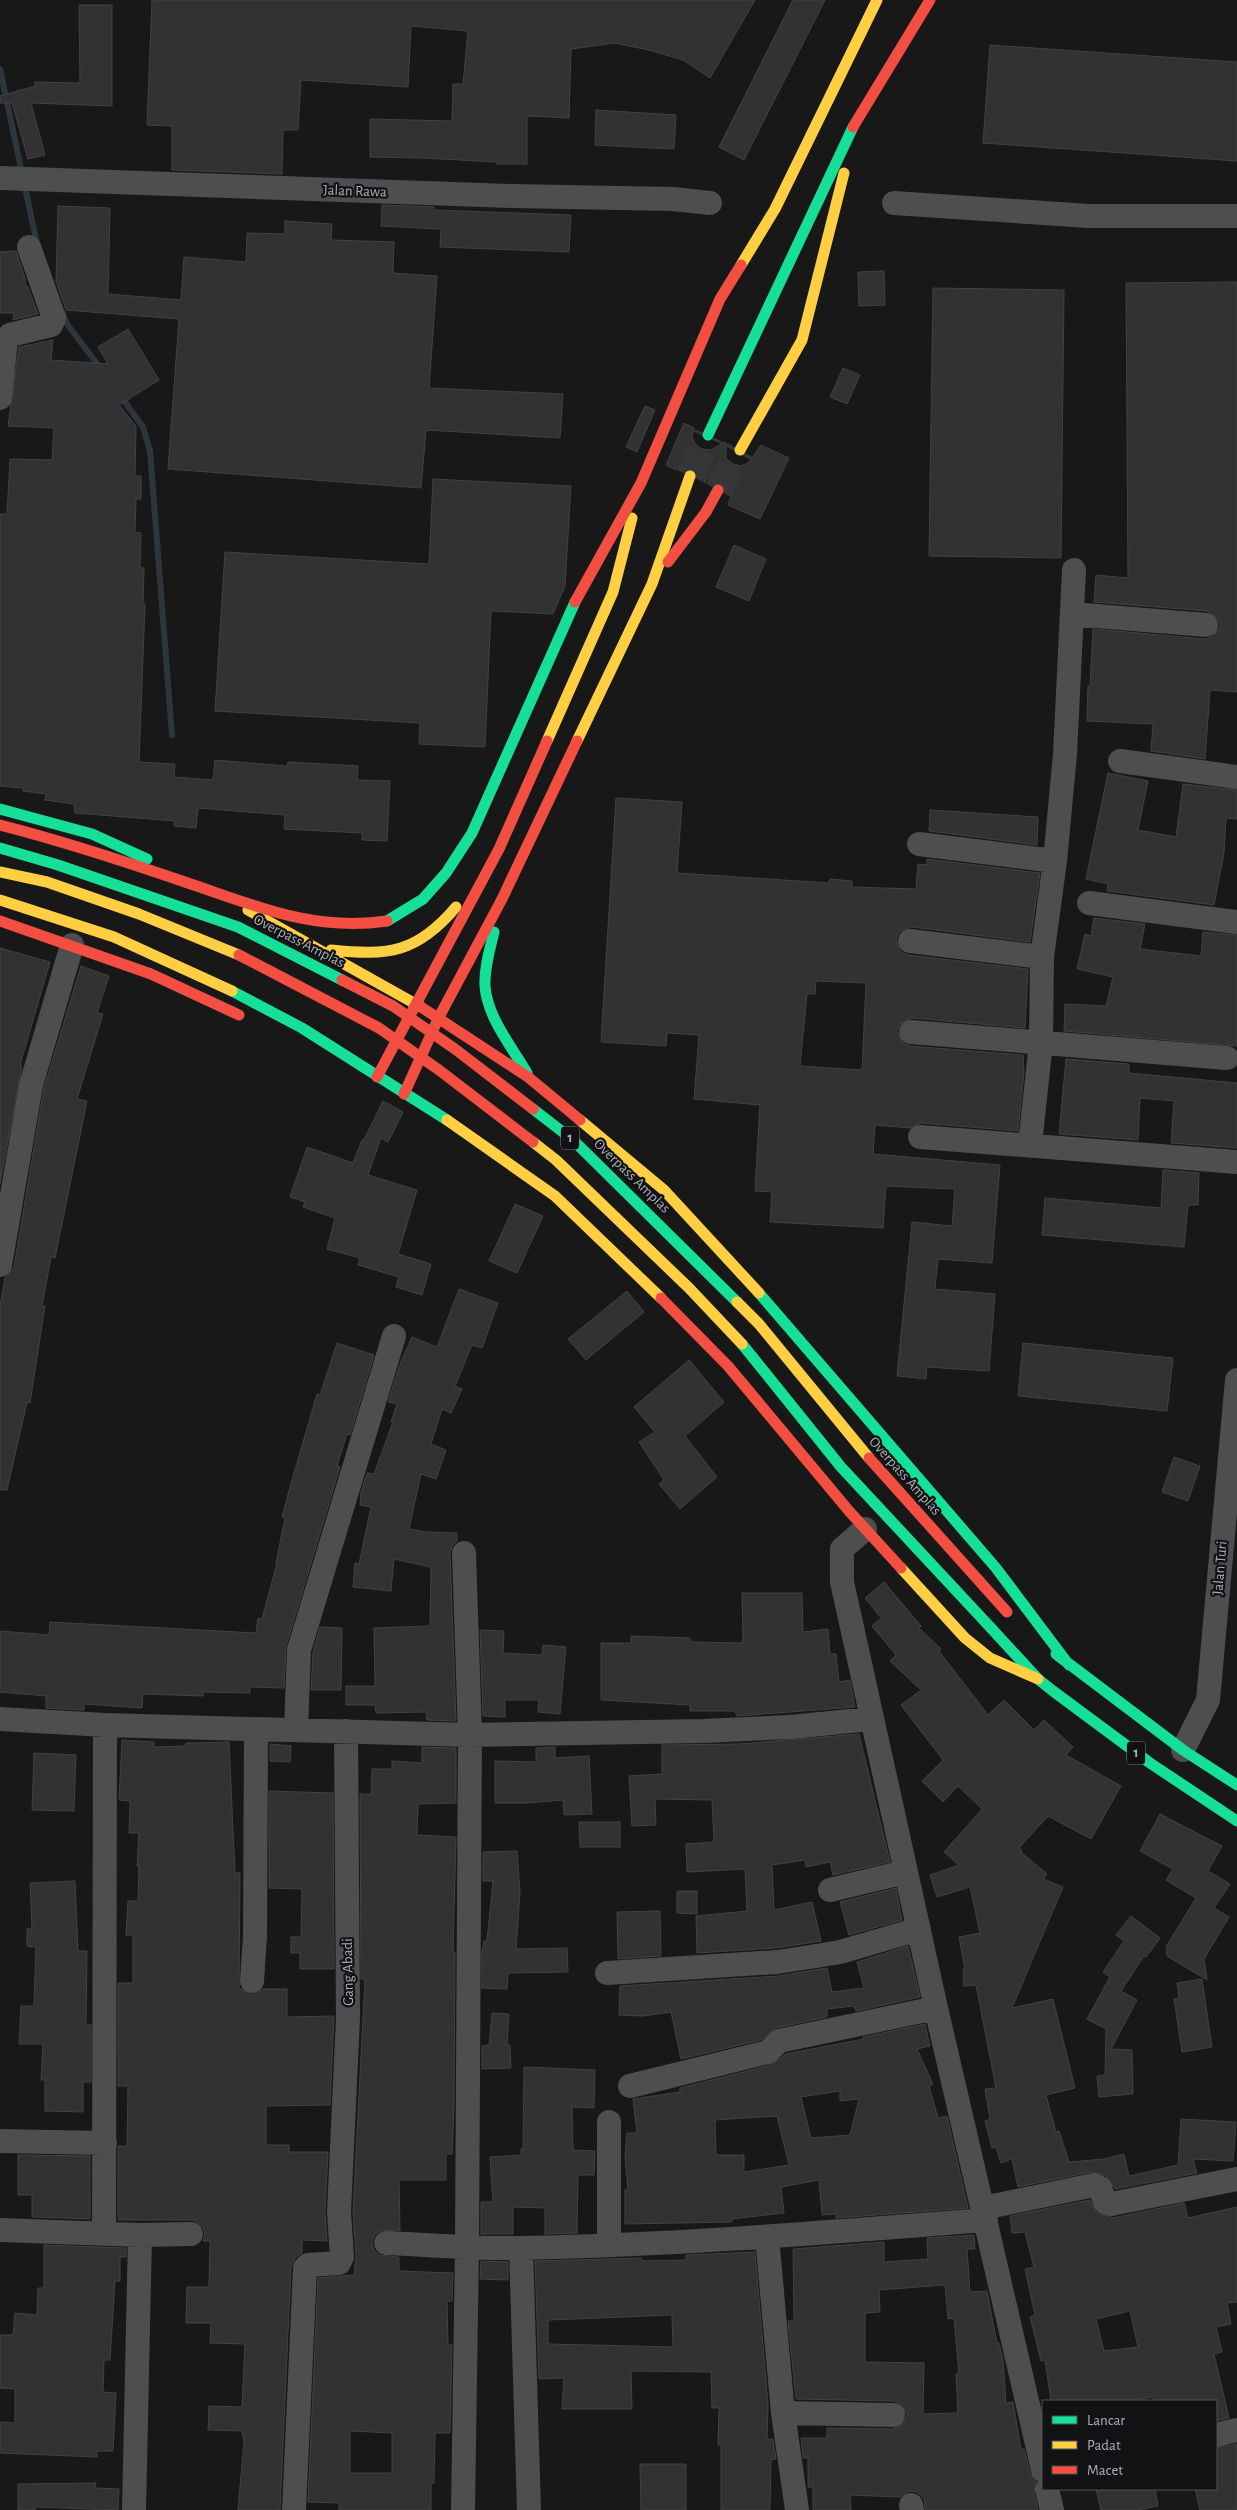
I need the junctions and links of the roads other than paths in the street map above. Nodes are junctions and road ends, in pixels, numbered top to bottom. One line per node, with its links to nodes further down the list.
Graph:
1 (877, 0): 4 (highway)
2 (930, 0): 5 (highway)
3 (884, 15): 4 (highway)
4 (851, 52): 15 (highway)
5 (858, 117): 12 (highway); 13 (highway)
6 (2, 178): 7 (street, Jalan Rawa)
7 (710, 203)
8 (894, 203): 9 (street)
9 (1237, 216)
10 (28, 247): 11 (street)
11 (0, 398)
12 (708, 435)
13 (740, 450)
14 (690, 476): 18 (highway)
15 (641, 482): 24 (highway, bridge); 27 (highway)
16 (718, 490): 18 (highway)
17 (1074, 570): 19 (street)
18 (652, 584): 30 (highway)
19 (1072, 614): 20 (street); 28 (street)
20 (1206, 625)
21 (1120, 761): 22 (street)
22 (1237, 776)
23 (0, 809): 37 (highway)
24 (0, 825)
25 (919, 844): 28 (street)
26 (0, 848): 60 (highway, Overpass Amplas / 1, bridge)
27 (499, 848): 37 (highway); 39 (highway)
28 (1055, 861): 38 (street)
29 (0, 872): 63 (highway, 1, bridge)
30 (502, 899): 40 (highway); 47 (highway)
31 (0, 900): 46 (highway)
32 (1089, 903): 34 (street)
33 (0, 921): 36 (highway)
34 (1237, 922)
35 (910, 941): 38 (street)
36 (72, 945): 41 (highway); 53 (street)
37 (320, 949): 39 (highway)
38 (1042, 958): 44 (street)
39 (416, 1003): 40 (highway); 48 (highway)
40 (439, 1017): 47 (highway); 49 (highway)
41 (254, 1021)
42 (911, 1032): 44 (street)
43 (300, 1040): 46 (highway)
44 (1041, 1042): 45 (street); 51 (street)
45 (1227, 1058)
46 (355, 1064): 48 (highway)
47 (528, 1076): 62 (highway)
48 (377, 1077): 49 (highway)
49 (404, 1094): 57 (highway)
50 (920, 1137): 51 (street)
51 (1030, 1145): 52 (street)
52 (1237, 1162)
53 (0, 1265)
54 (394, 1336): 68 (street)
55 (1237, 1380): 56 (street, Jalan Turi)
56 (1232, 1466): 59 (street, Jalan Turi)
57 (865, 1529): 63 (highway); 65 (street)
58 (464, 1553): 70 (street)
59 (1227, 1604): 71 (street, Jalan Turi)
60 (1010, 1615)
61 (1026, 1629): 62 (highway, 1)
62 (1069, 1665): 71 (highway, 1)
63 (1038, 1679): 73 (highway, 1)
64 (0, 1719): 66 (street)
65 (871, 1719): 70 (street); 74 (street)
66 (105, 1725): 67 (street); 83 (street)
67 (256, 1730): 68 (street); 78 (street)
68 (296, 1730): 69 (street)
69 (346, 1731): 70 (street); 102 (street, Gang Abadi)
70 (470, 1735): 93 (street)
71 (1183, 1750): 72 (highway, 1)
72 (1237, 1785)
73 (1237, 1821)
74 (905, 1872): 75 (street); 76 (street)
75 (830, 1890)
76 (919, 1929): 77 (street); 79 (street)
77 (607, 1973)
78 (252, 1981)
79 (936, 2008): 80 (street); 85 (street)
80 (630, 2086)
81 (609, 2122): 92 (street)
82 (0, 2141): 83 (street)
83 (105, 2143): 87 (street)
84 (1237, 2179): 85 (street)
85 (985, 2214): 90 (street); 99 (street)
86 (0, 2230): 87 (street)
87 (104, 2233): 89 (street)
88 (191, 2234): 89 (street)
89 (140, 2235): 101 (street)
90 (767, 2237): 92 (street); 95 (street)
91 (386, 2244): 93 (street)
92 (609, 2244): 94 (street)
93 (467, 2246): 94 (street); 103 (street)
94 (521, 2248): 104 (street)
95 (783, 2413): 96 (street); 105 (street)
96 (893, 2415)
97 (1237, 2430): 98 (street)
98 (1217, 2434)
99 (1042, 2462)
100 (1047, 2490): 106 (street)
101 (134, 2510)
102 (294, 2510)
103 (463, 2510)
104 (529, 2510)
105 (797, 2510)
106 (1052, 2510)

